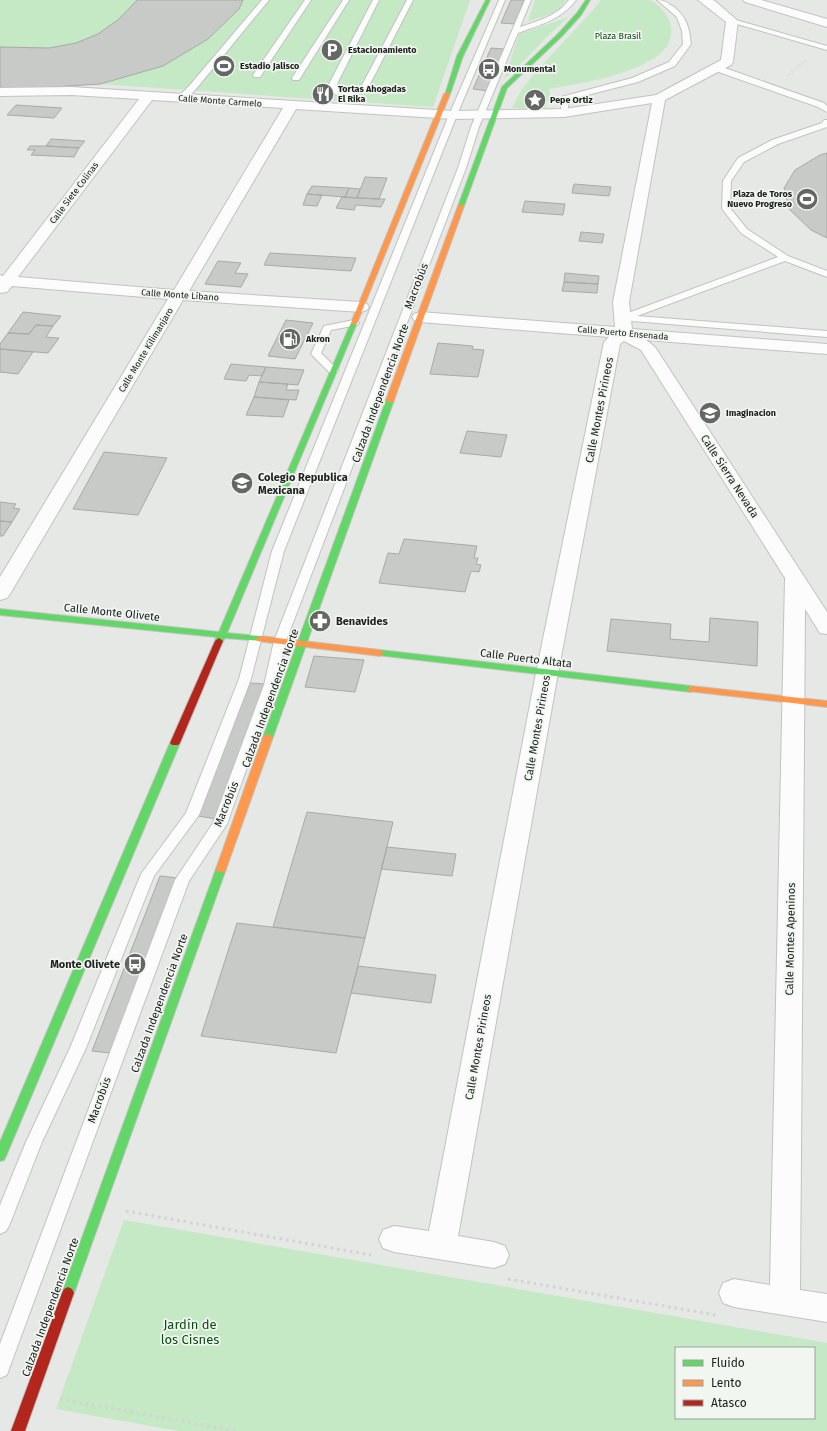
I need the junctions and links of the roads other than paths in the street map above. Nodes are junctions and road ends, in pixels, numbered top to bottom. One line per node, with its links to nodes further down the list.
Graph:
1 (266, 0): 23 (lane)
2 (308, 0): 19 (lane)
3 (346, 0): 20 (lane)
4 (376, 0): 5 (lane)
5 (410, 0)
6 (488, 0): 28 (main road)
7 (502, 0): 29 (lane)
8 (528, 0): 16 (lane, Macrobús)
9 (573, 0): 16 (lane)
10 (588, 0): 30 (main road, Calzada Independencia Norte)
11 (660, 0): 27 (lane)
12 (704, 0): 14 (street)
13 (750, 0): 15 (street)
14 (732, 21): 17 (lane); 18 (street)
15 (827, 22)
16 (516, 31): 31 (lane, Macrobús)
17 (826, 47)
18 (716, 68): 24 (street); 26 (lane)
19 (256, 75)
20 (296, 78)
21 (1, 93): 22 (street, Calle Monte Carmelo)
22 (148, 96): 23 (street, Calle Monte Carmelo); 35 (street, Calle Siete Colinas)
23 (180, 98): 25 (street, Calle Monte Carmelo)
24 (659, 98): 27 (street); 40 (street)
25 (291, 106): 28 (street, Calle Monte Carmelo); 36 (street, Calle Monte Kilimanjaro)
26 (827, 110)
27 (564, 113): 30 (street)
28 (439, 115): 29 (street); 37 (main road)
29 (453, 115): 31 (street); 49 (lane)
30 (495, 115): 31 (street); 38 (main road, Calzada Independencia Norte)
31 (480, 116): 50 (lane, Macrobús)
32 (827, 122): 33 (lane)
33 (785, 258): 34 (lane); 40 (lane)
34 (827, 274)
35 (3, 284): 36 (street, Calle Monte Líbano)
36 (180, 295): 37 (street, Calle Monte Líbano); 45 (street, Calle Monte Kilimanjaro)
37 (361, 307): 39 (main road)
38 (420, 317): 40 (street, Calle Puerto Ensenada); 51 (main road, Calzada Independencia Norte)
39 (354, 323): 43 (main road); 43 (lane)
40 (623, 326): 41 (lane); 42 (street, Calle Puerto Ensenada); 44 (street, Calle Sierra Nevada); 52 (street, Calle Montes Pirineos)
41 (827, 334)
42 (827, 349)
43 (333, 370): 48 (main road)
44 (795, 577): 47 (street, Calle Sierra Nevada); 53 (street, Calle Montes Apeninos)
45 (0, 594)
46 (0, 612): 48 (main road, Calle Monte Olivete)
47 (827, 628)
48 (222, 635): 49 (main road, Calle Puerto Altata); 55 (main road)
49 (255, 638): 50 (main road, Calle Puerto Altata); 56 (lane)
50 (280, 641): 51 (main road, Calle Puerto Altata); 63 (lane, Macrobús)
51 (302, 643): 52 (main road, Calle Puerto Altata); 64 (main road, Calzada Independencia Norte)
52 (547, 673): 53 (main road, Calle Puerto Altata); 58 (street, Calle Montes Pirineos)
53 (793, 700): 54 (main road, Calle Puerto Altata); 60 (street, Calle Montes Apeninos)
54 (827, 704)
55 (0, 1156)
56 (0, 1226)
57 (384, 1247): 58 (street)
58 (442, 1247): 59 (street)
59 (500, 1267)
60 (785, 1301): 61 (street); 62 (street)
61 (726, 1304)
62 (827, 1308)
63 (0, 1369)
64 (18, 1431)

